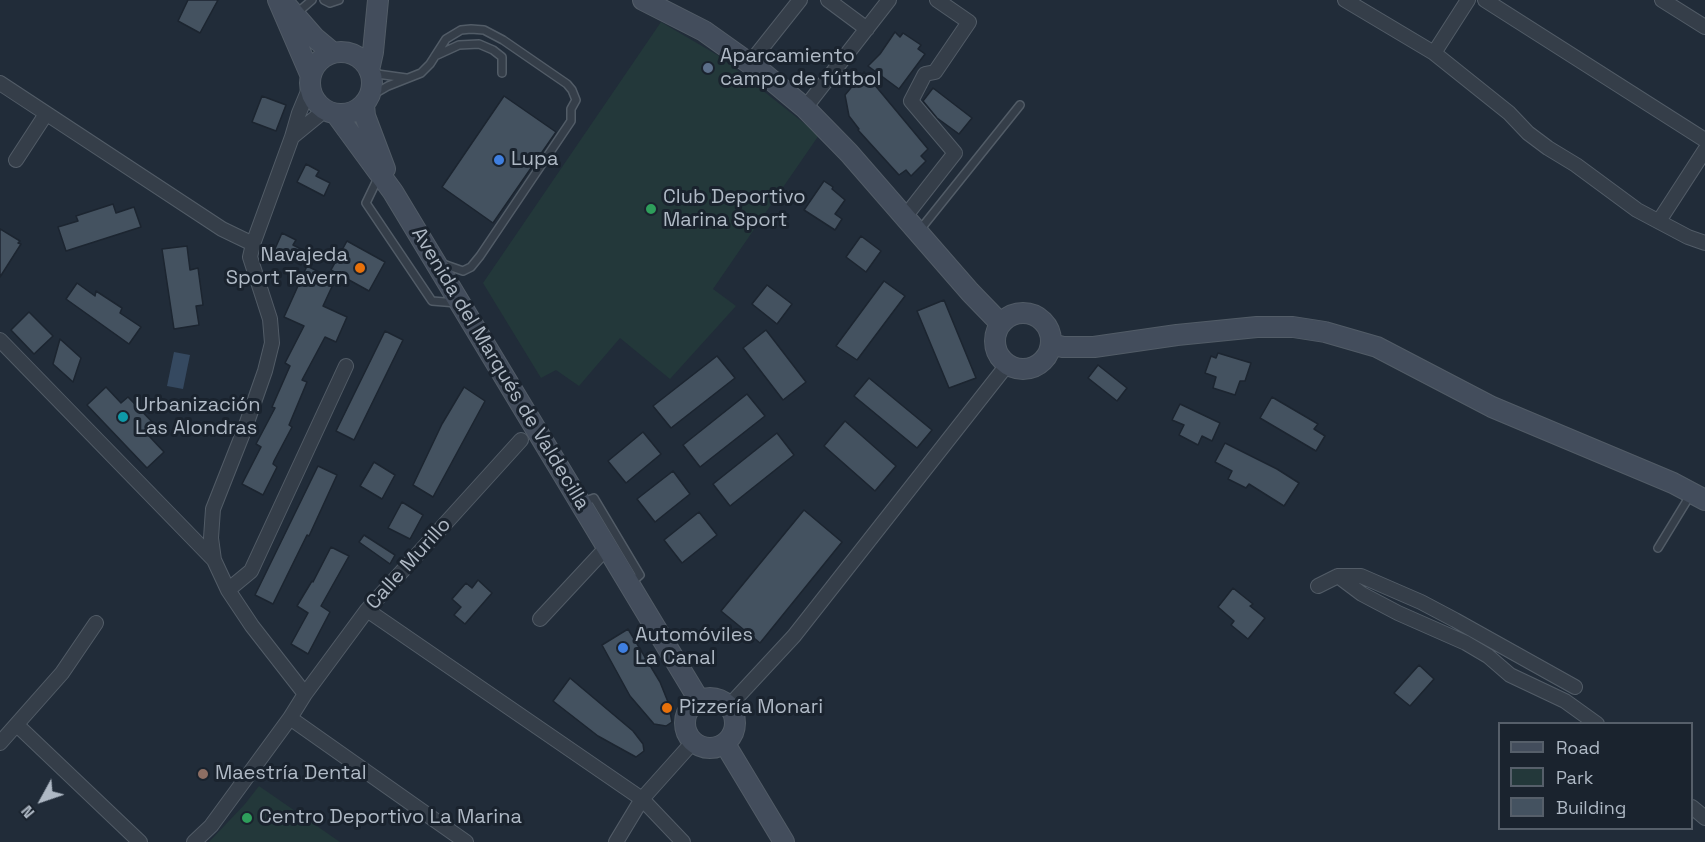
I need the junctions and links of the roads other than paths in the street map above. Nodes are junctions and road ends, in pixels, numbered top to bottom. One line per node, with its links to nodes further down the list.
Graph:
1 (280, 0): 15 (street); 26 (street)
2 (312, 0): 15 (lane)
3 (324, 0): 4 (lane)
4 (339, 0)
5 (378, 0): 16 (street)
6 (643, 0): 22 (street)
7 (800, 0): 22 (street)
8 (828, 0): 18 (street)
9 (889, 0): 18 (street)
10 (937, 0): 39 (street)
11 (1344, 0): 20 (street)
12 (1468, 0): 20 (street)
13 (1485, 0): 34 (street)
14 (1662, 0): 17 (street)
15 (295, 15): 19 (street)
16 (376, 24): 19 (street); 23 (street)
17 (1705, 27)
18 (867, 28): 30 (street)
19 (342, 53): 23 (street); 26 (street)
20 (1434, 53): 40 (street)
21 (435, 56): 24 (lane); 25 (lane); 44 (lane)
22 (750, 63): 30 (street)
23 (370, 71): 25 (lane); 28 (street)
24 (502, 73)
25 (406, 78): 28 (lane)
26 (310, 81): 31 (street); 33 (street)
27 (0, 83): 32 (street)
28 (366, 101): 31 (street); 38 (street, Avenida del Marqués de Valdecilla)
29 (1020, 105): 41 (lane)
30 (805, 108): 39 (street)
31 (331, 112): 33 (street); 37 (street, Avenida del Marqués de Valdecilla)
32 (46, 114): 36 (street); 43 (street)
33 (292, 136): 43 (street)
34 (1705, 140)
35 (1705, 150): 40 (street)
36 (16, 160)
37 (380, 173): 38 (street, Avenida del Marqués de Valdecilla); 45 (lane)
38 (393, 192): 44 (street, Avenida del Marqués de Valdecilla)
39 (904, 218): 41 (street)
40 (1659, 221): 42 (street)
41 (917, 233): 46 (street)
42 (1705, 243)
43 (253, 244): 54 (street)
44 (435, 261): 45 (street, Avenida del Marqués de Valdecilla)
45 (461, 304): 53 (street, Avenida del Marqués de Valdecilla)
46 (1000, 323): 48 (street); 49 (street)
47 (0, 339): 55 (street)
48 (1051, 344): 49 (street); 52 (street)
49 (1007, 365): 69 (street)
50 (346, 366): 62 (street)
51 (522, 440): 63 (street, Calle Murillo)
52 (1698, 496): 57 (lane)
53 (580, 503): 56 (street, Avenida del Marqués de Valdecilla); 60 (lane)
54 (211, 518): 55 (street); 58 (street)
55 (179, 522): 58 (street)
56 (607, 547): 60 (street, Avenida del Marqués de Valdecilla); 64 (street)
57 (1658, 548)
58 (214, 560): 62 (street)
59 (1338, 576): 61 (street); 66 (street); 71 (street)
60 (630, 585): 68 (street, Avenida del Marqués de Valdecilla)
61 (1318, 586)
62 (228, 590): 67 (street)
63 (367, 610): 67 (street, Calle Murillo); 76 (street)
64 (540, 619)
65 (96, 622): 72 (street)
66 (1575, 687)
67 (305, 694): 70 (street, Calle Murillo)
68 (699, 700): 69 (street); 73 (street)
69 (729, 706): 75 (street)
70 (290, 718): 80 (street, Calle Murillo); 81 (street)
71 (1596, 722)
72 (17, 725): 74 (street); 79 (street)
73 (693, 742): 75 (street); 76 (street)
74 (0, 743)
75 (725, 744): 84 (street)
76 (642, 799): 82 (street); 83 (street)
77 (1693, 808): 78 (street)
78 (1705, 818)
79 (140, 842)
80 (194, 842)
81 (466, 842)
82 (616, 842)
83 (683, 842)
84 (784, 842)

